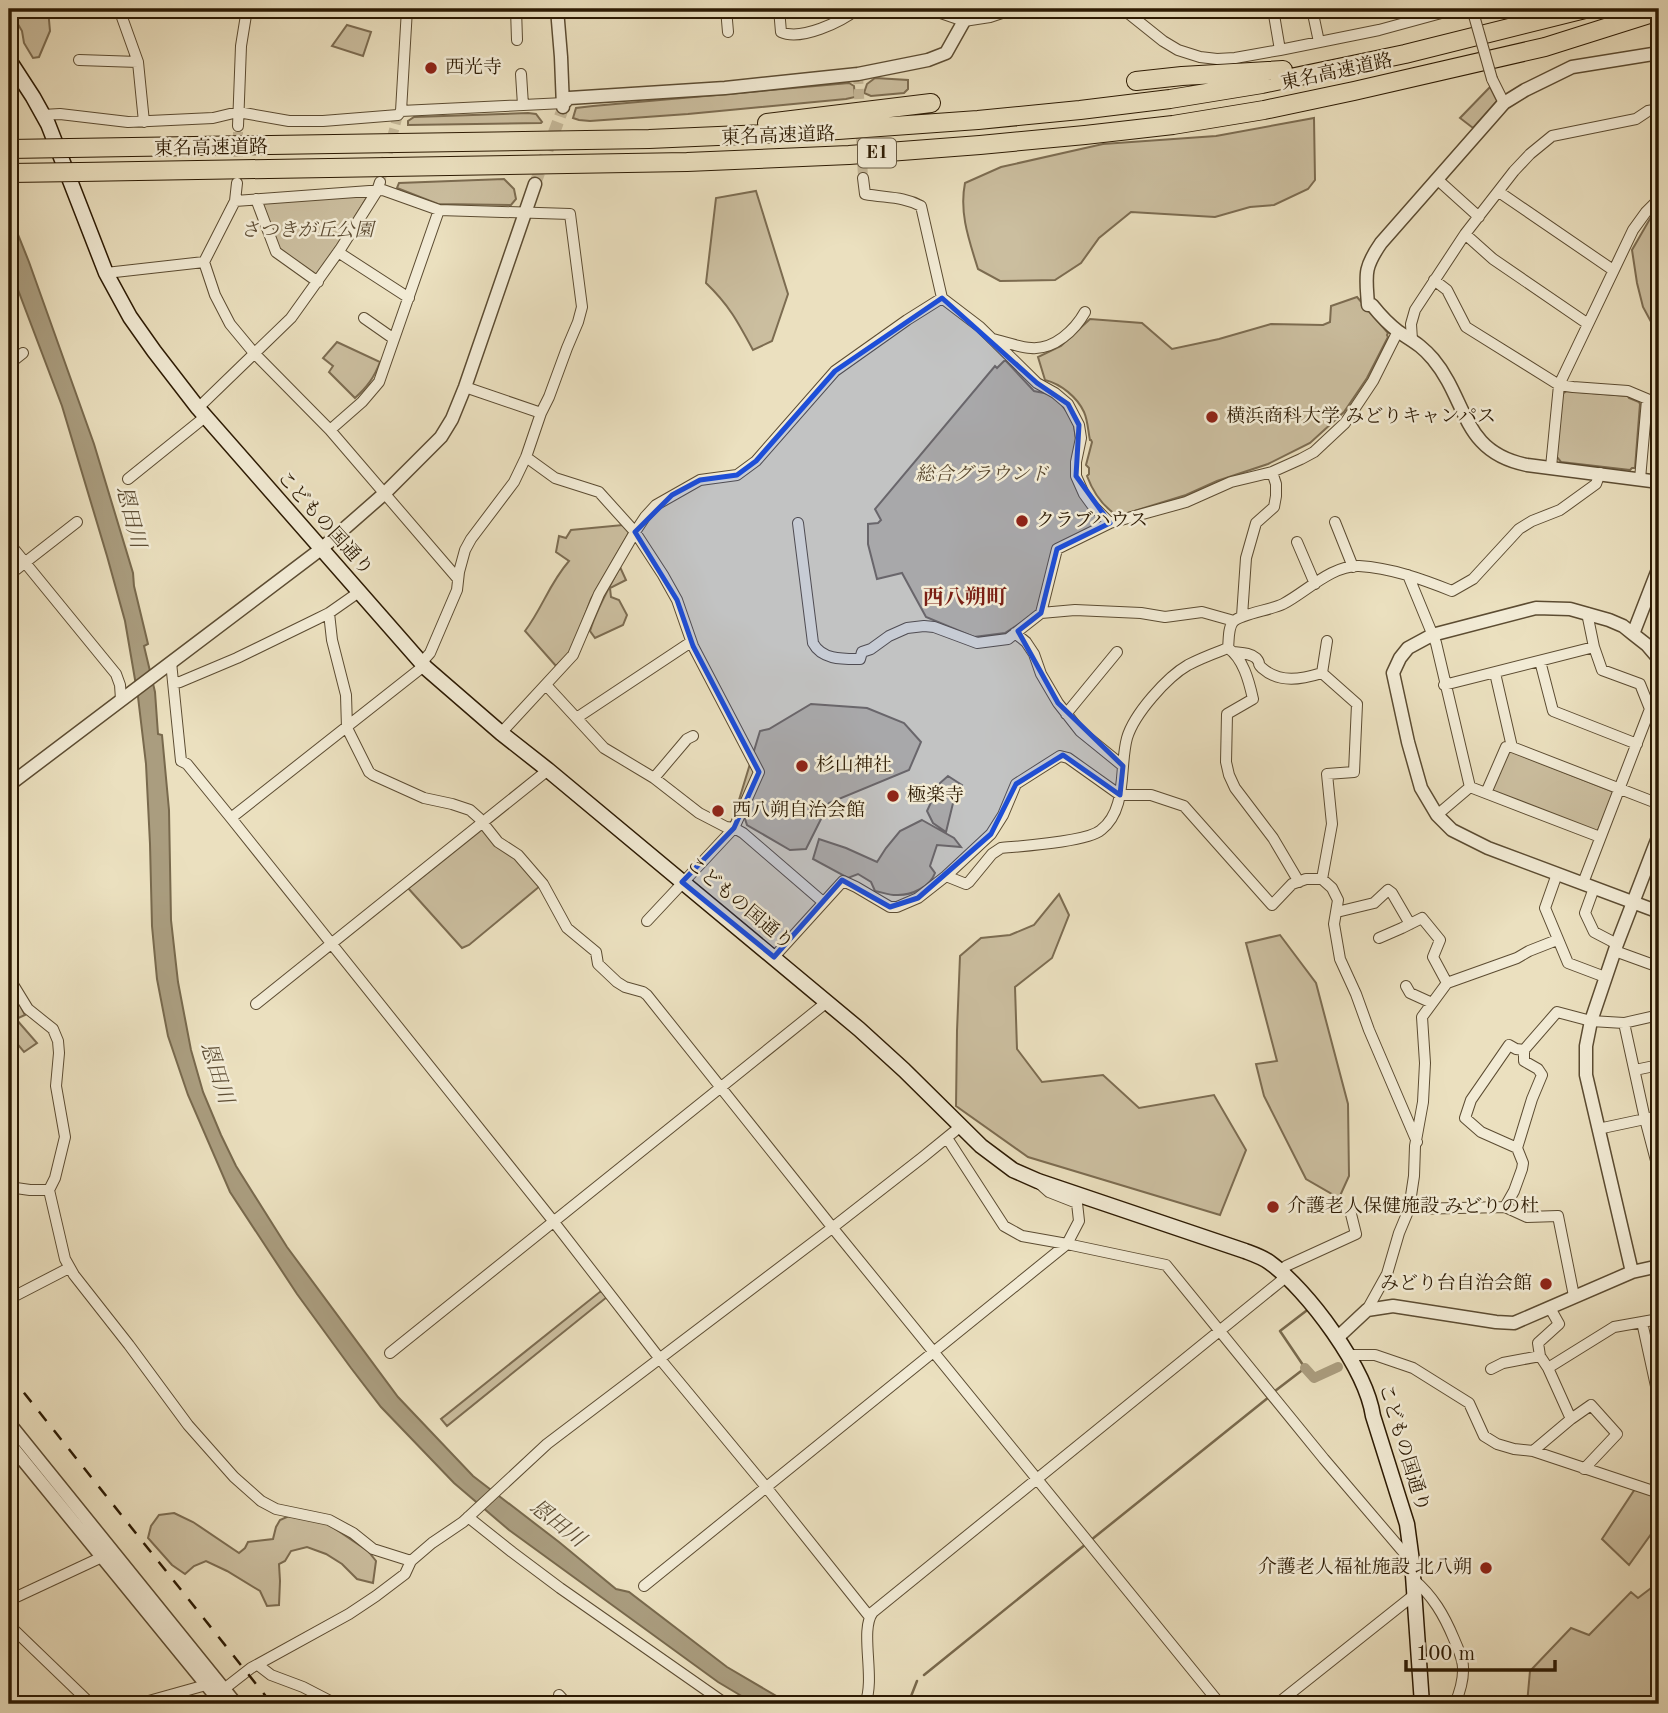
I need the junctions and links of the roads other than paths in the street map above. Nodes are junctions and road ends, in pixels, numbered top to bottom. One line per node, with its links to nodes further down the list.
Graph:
1 (119, 9): 29 (street)
2 (247, 9): 38 (street)
3 (407, 9): 37 (street)
4 (516, 9): 22 (street)
5 (557, 9): 35 (street)
6 (726, 9): 20 (street)
7 (779, 9): 8 (street)
8 (857, 9)
9 (929, 9): 18 (street)
10 (1014, 9): 18 (street)
11 (1123, 9): 25 (street)
12 (1273, 9): 25 (street)
13 (1312, 9): 23 (street)
14 (1456, 9): 23 (street)
15 (1585, 9): 21 (highway, 東名高速道路 / E1)
16 (1473, 10): 33 (street, bridge)
17 (1659, 11): 24 (highway, 東名高速道路 / E1)
18 (964, 15): 35 (street)
19 (1659, 19): 24 (highway)
20 (728, 32)
21 (1487, 33): 31 (highway); 42 (highway, 東名高速道路 / E1)
22 (517, 40)
23 (1319, 42): 25 (street)
24 (1545, 47): 44 (highway, 東名高速道路 / E1, bridge)
25 (1280, 50)
26 (1659, 52): 33 (street)
27 (9, 60): 39 (main road, こどもの国通り)
28 (79, 60): 29 (street)
29 (138, 62): 40 (street)
30 (521, 74): 34 (street)
31 (1136, 81)
32 (931, 103): 42 (highway)
33 (1504, 103): 46 (street)
34 (523, 105): 35 (street); 37 (street)
35 (563, 107)
36 (1659, 109): 50 (street)
37 (401, 111): 38 (street)
38 (238, 113): 40 (street); 41 (street)
39 (43, 115): 40 (street); 61 (main road, こどもの国通り)
40 (144, 121)
41 (238, 126)
42 (649, 139): 43 (highway, 東名高速道路 / E1, bridge)
43 (9, 149)
44 (9, 173)
45 (863, 178): 65 (street)
46 (1438, 180): 56 (street); 69 (street)
47 (237, 183): 53 (street)
48 (535, 184): 55 (street)
49 (379, 186): 51 (street); 54 (street); 58 (street)
50 (1499, 192): 56 (street); 60 (street)
51 (256, 200): 53 (street); 63 (street)
52 (1659, 200): 60 (street)
53 (236, 201): 59 (street)
54 (439, 210): 55 (street); 64 (street)
55 (526, 212): 77 (street); 81 (street)
56 (1479, 217): 57 (street)
57 (1465, 234): 62 (street); 68 (street)
58 (338, 252): 63 (street); 64 (street)
59 (204, 262): 61 (street); 74 (street)
60 (1613, 270): 68 (street)
61 (106, 273): 80 (main road, こどもの国通り)
62 (1434, 280): 72 (street); 76 (street)
63 (318, 282): 74 (street)
64 (409, 298): 70 (street)
65 (942, 298): 71 (street); 95 (street)
66 (1085, 313): 71 (street)
67 (364, 318): 70 (street)
68 (1588, 324): 76 (street)
69 (1398, 331): 72 (street); 85 (street)
70 (394, 339): 82 (street)
71 (991, 339): 94 (street)
72 (1412, 340): 84 (street)
73 (23, 353): 75 (street)
74 (254, 353): 80 (street); 82 (street)
75 (9, 364)
76 (1559, 385): 78 (street); 84 (street)
77 (465, 387): 81 (street); 90 (street)
78 (1647, 400): 79 (street); 88 (street)
79 (1659, 404)
80 (201, 412): 87 (street); 98 (main road, こどもの国通り)
81 (541, 413): 83 (street)
82 (330, 430): 90 (street)
83 (526, 457): 95 (street); 104 (street)
84 (1551, 467): 86 (street)
85 (1272, 472): 94 (street); 110 (street)
86 (1600, 473): 88 (street); 103 (street)
87 (128, 479)
88 (1640, 479): 89 (street)
89 (1659, 482)
90 (384, 493): 98 (street); 104 (street)
91 (77, 522): 99 (street)
92 (1335, 522): 100 (street)
93 (798, 523): 111 (street)
94 (1110, 523): 108 (street)
95 (635, 532): 115 (street); 126 (street)
96 (1297, 542): 105 (street)
97 (9, 543): 99 (street)
98 (321, 549): 106 (main road, こどもの国通り); 122 (street)
99 (24, 563): 102 (street); 128 (street)
100 (1353, 567): 103 (street); 105 (street)
101 (1659, 567): 112 (street)
102 (9, 575)
103 (1408, 575): 113 (street)
104 (458, 579): 121 (street)
105 (1315, 584): 110 (street)
106 (359, 592): 107 (street); 121 (main road, こどもの国通り)
107 (329, 613): 125 (street); 131 (street)
108 (1041, 613): 110 (street); 111 (street)
109 (1587, 613): 112 (street); 113 (street); 116 (street)
110 (1238, 619): 117 (street)
111 (1015, 633): 129 (street)
112 (1633, 634): 119 (street)
113 (1432, 635): 127 (street); 145 (street)
114 (1327, 641): 123 (street)
115 (691, 642): 130 (street); 148 (street)
116 (1594, 647): 120 (street); 134 (street)
117 (1231, 650): 123 (street); 136 (street); 155 (street)
118 (1117, 652): 129 (street)
119 (1659, 659)
120 (1540, 661): 124 (street); 134 (street)
121 (422, 663): 131 (street); 132 (main road, こどもの国通り)
122 (168, 664): 125 (street); 128 (street)
123 (1322, 673): 153 (street)
124 (1494, 673): 127 (street); 135 (street)
125 (174, 683): 146 (street)
126 (546, 685): 130 (street); 132 (street)
127 (1444, 685): 140 (street)
128 (123, 697): 139 (street)
129 (1066, 713): 136 (street)
130 (578, 717): 138 (street)
131 (346, 728): 146 (street); 147 (street)
132 (501, 733): 137 (main road, こどもの国通り)
133 (693, 736): 138 (street)
134 (1637, 744): 141 (street)
135 (1512, 747): 141 (street); 142 (street)
136 (1123, 766): 143 (street)
137 (548, 770): 147 (street); 154 (main road, こどもの国通り)
138 (654, 778): 148 (street)
139 (9, 785)
140 (1470, 787): 142 (street); 145 (street)
141 (1619, 789): 144 (street); 150 (street)
142 (1486, 793): 150 (street)
143 (1120, 795): 152 (street); 152 (street); 155 (street)
144 (1659, 804)
145 (1437, 815): 151 (street)
146 (231, 818): 165 (street)
147 (483, 823): 165 (street); 182 (street)
148 (734, 828): 154 (street); 157 (street)
149 (1659, 835): 158 (street)
150 (1600, 837): 156 (street)
151 (1557, 874): 156 (street); 164 (street)
152 (946, 876): 157 (street)
153 (1322, 879): 155 (street); 159 (street)
154 (682, 882): 161 (street); 167 (main road, こどもの国通り)
155 (1299, 882)
156 (1588, 886): 158 (street); 166 (street)
157 (823, 902): 167 (street)
158 (1634, 903): 160 (street); 166 (street)
159 (1337, 910): 162 (street); 188 (street)
160 (1659, 912)
161 (647, 920)
162 (1410, 924): 163 (street); 171 (street)
163 (1378, 937)
164 (1557, 940): 169 (street); 171 (street)
165 (332, 944): 175 (street); 197 (street)
166 (1616, 948): 168 (street); 169 (street)
167 (774, 957): 173 (main road, こどもの国通り)
168 (1659, 967)
169 (1605, 977): 177 (street)
170 (9, 978): 193 (street)
171 (1447, 983): 174 (street)
172 (1406, 986): 174 (street)
173 (827, 1002): 182 (street); 185 (main road, こどもの国通り)
174 (1432, 1003): 188 (street)
175 (256, 1004)
176 (1659, 1014): 178 (street)
177 (1591, 1021): 178 (street); 179 (street); 186 (street)
178 (1624, 1023): 181 (street)
179 (1524, 1050): 189 (street); 189 (street)
180 (1659, 1065): 181 (street)
181 (1635, 1070): 184 (street)
182 (720, 1088): 197 (street); 198 (street)
183 (1659, 1116): 184 (street)
184 (1645, 1119): 186 (street); 190 (street)
185 (961, 1126): 187 (street); 191 (main road, こどもの国通り)
186 (1598, 1129): 202 (street)
187 (947, 1138): 198 (street); 199 (street)
188 (1417, 1142): 195 (street)
189 (1517, 1148): 194 (street)
190 (1659, 1167)
191 (1038, 1181): 199 (street); 203 (main road, こどもの国通り)
192 (9, 1187): 193 (street)
193 (49, 1190): 201 (street)
194 (1505, 1207): 195 (street); 204 (street)
195 (1409, 1209): 207 (street)
196 (1351, 1214): 203 (street)
197 (554, 1222): 213 (street); 216 (street)
198 (832, 1228): 212 (street); 216 (street)
199 (1067, 1244): 210 (street); 212 (street)
200 (1659, 1266): 202 (street)
201 (69, 1268): 205 (street); 231 (street)
202 (1632, 1272): 204 (street)
203 (1284, 1274): 210 (street); 211 (main road, こどもの国通り)
204 (1574, 1296): 206 (street)
205 (9, 1299)
206 (1550, 1308): 207 (street); 215 (street)
207 (1367, 1310): 211 (street)
208 (1659, 1319): 209 (street)
209 (1642, 1322): 217 (street); 219 (street)
210 (1221, 1331): 226 (street); 232 (street)
211 (1337, 1338): 214 (main road, こどもの国通り)
212 (934, 1352): 226 (street); 227 (street)
213 (390, 1353)
214 (1349, 1355): 224 (street); 232 (main road, こどもの国通り)
215 (1540, 1356): 217 (street); 218 (street)
216 (660, 1359): 227 (street); 229 (street)
217 (1548, 1368): 221 (street)
218 (1492, 1369)
219 (1657, 1375): 220 (street)
220 (1659, 1400)
221 (1571, 1419): 224 (street); 225 (street)
222 (9, 1423): 243 (street)
223 (9, 1443): 230 (street)
224 (1533, 1451): 225 (street)
225 (1584, 1469): 228 (street)
226 (1037, 1479): 239 (street); 255 (street)
227 (766, 1487): 235 (street); 239 (street)
228 (1659, 1493)
229 (470, 1516): 231 (street); 253 (street)
230 (102, 1557): 237 (street); 242 (street)
231 (411, 1561): 241 (street)
232 (1412, 1561): 233 (main road, こどもの国通り)
233 (1413, 1579): 236 (main road, こどもの国通り); 258 (street)
234 (9, 1585): 237 (street)
235 (644, 1587)
236 (1414, 1595): 256 (street); 257 (main road, こどもの国通り)
237 (12, 1599): 238 (street)
238 (9, 1616)
239 (869, 1616): 254 (street)
240 (9, 1625): 245 (street)
241 (258, 1664): 243 (street); 249 (street)
242 (206, 1685): 246 (street); 247 (street)
243 (224, 1689): 248 (street)
244 (559, 1695): 252 (street)
245 (92, 1704)
246 (138, 1704)
247 (222, 1704)
248 (236, 1704)
249 (341, 1704)
250 (438, 1704): 251 (street)
251 (479, 1704)
252 (567, 1704)
253 (726, 1704)
254 (865, 1704)
255 (1220, 1704)
256 (1277, 1704)
257 (1422, 1704)
258 (1455, 1704)

